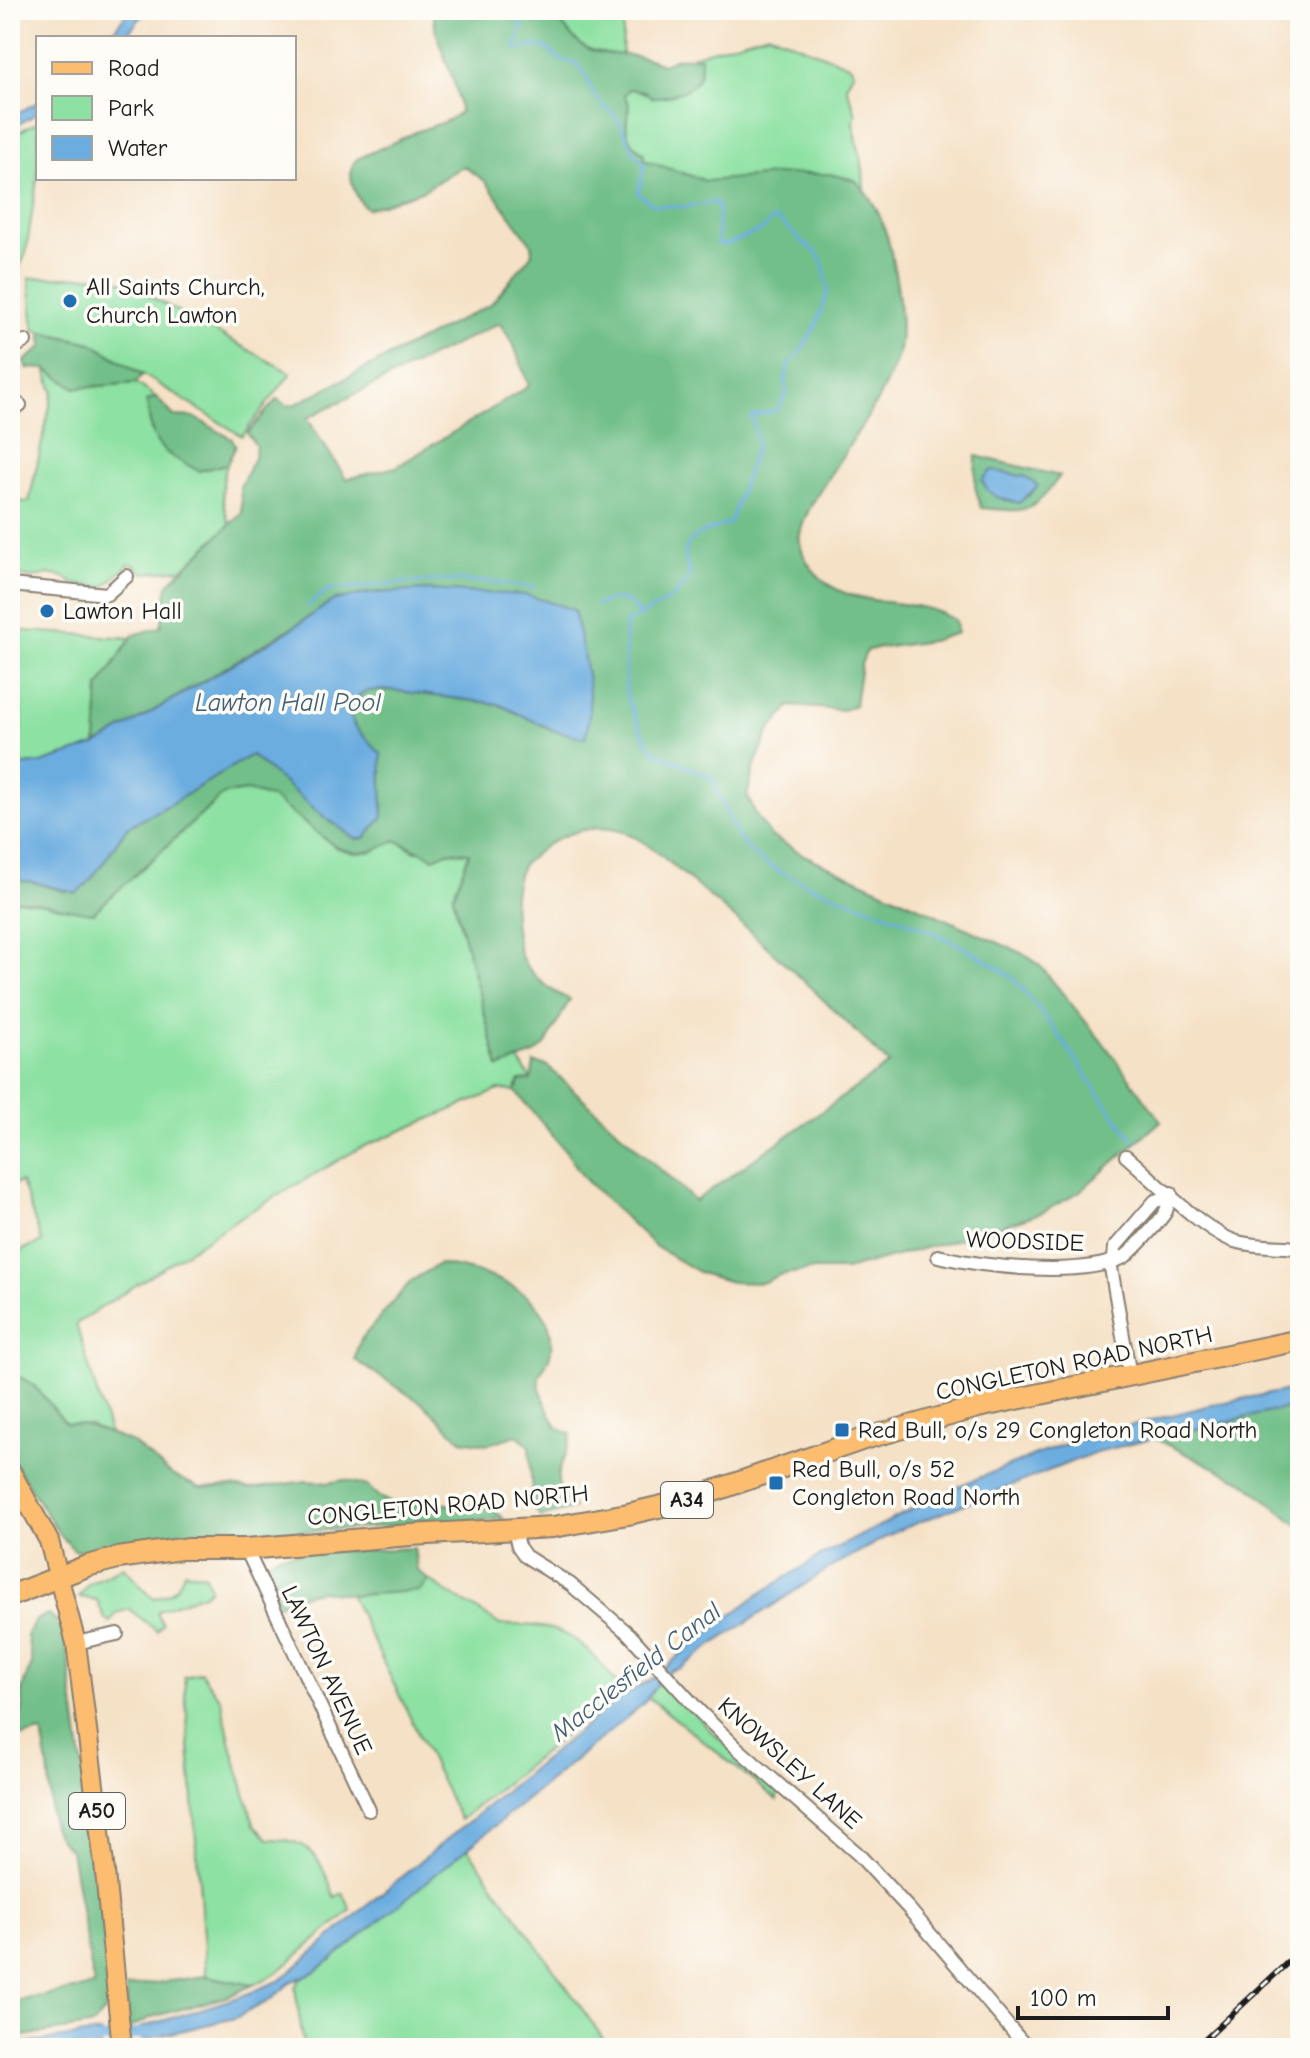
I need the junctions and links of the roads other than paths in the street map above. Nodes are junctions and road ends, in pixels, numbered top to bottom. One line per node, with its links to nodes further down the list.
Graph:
1 (25, 341): 2 (street)
2 (10, 350)
3 (127, 576): 4 (street)
4 (10, 585)
5 (1126, 1156): 6 (street)
6 (1169, 1196): 7 (street); 9 (street)
7 (1300, 1248)
8 (938, 1256): 9 (street, WOODSIDE)
9 (1112, 1260): 11 (street)
10 (1300, 1340): 11 (highway, CONGLETON ROAD NORTH / A34)
11 (1130, 1376): 13 (highway, CONGLETON ROAD NORTH / A34)
12 (10, 1470): 15 (main road, A50)
13 (513, 1528): 14 (highway, CONGLETON ROAD NORTH / A34); 21 (street, KNOWSLEY LANE)
14 (246, 1549): 15 (highway, CONGLETON ROAD NORTH / A34); 19 (street, LAWTON AVENUE)
15 (60, 1575): 16 (highway, A34); 18 (main road, A50)
16 (10, 1596)
17 (117, 1634): 18 (street)
18 (76, 1643): 20 (main road, A50)
19 (369, 1810)
20 (122, 2048)
21 (1027, 2048)

